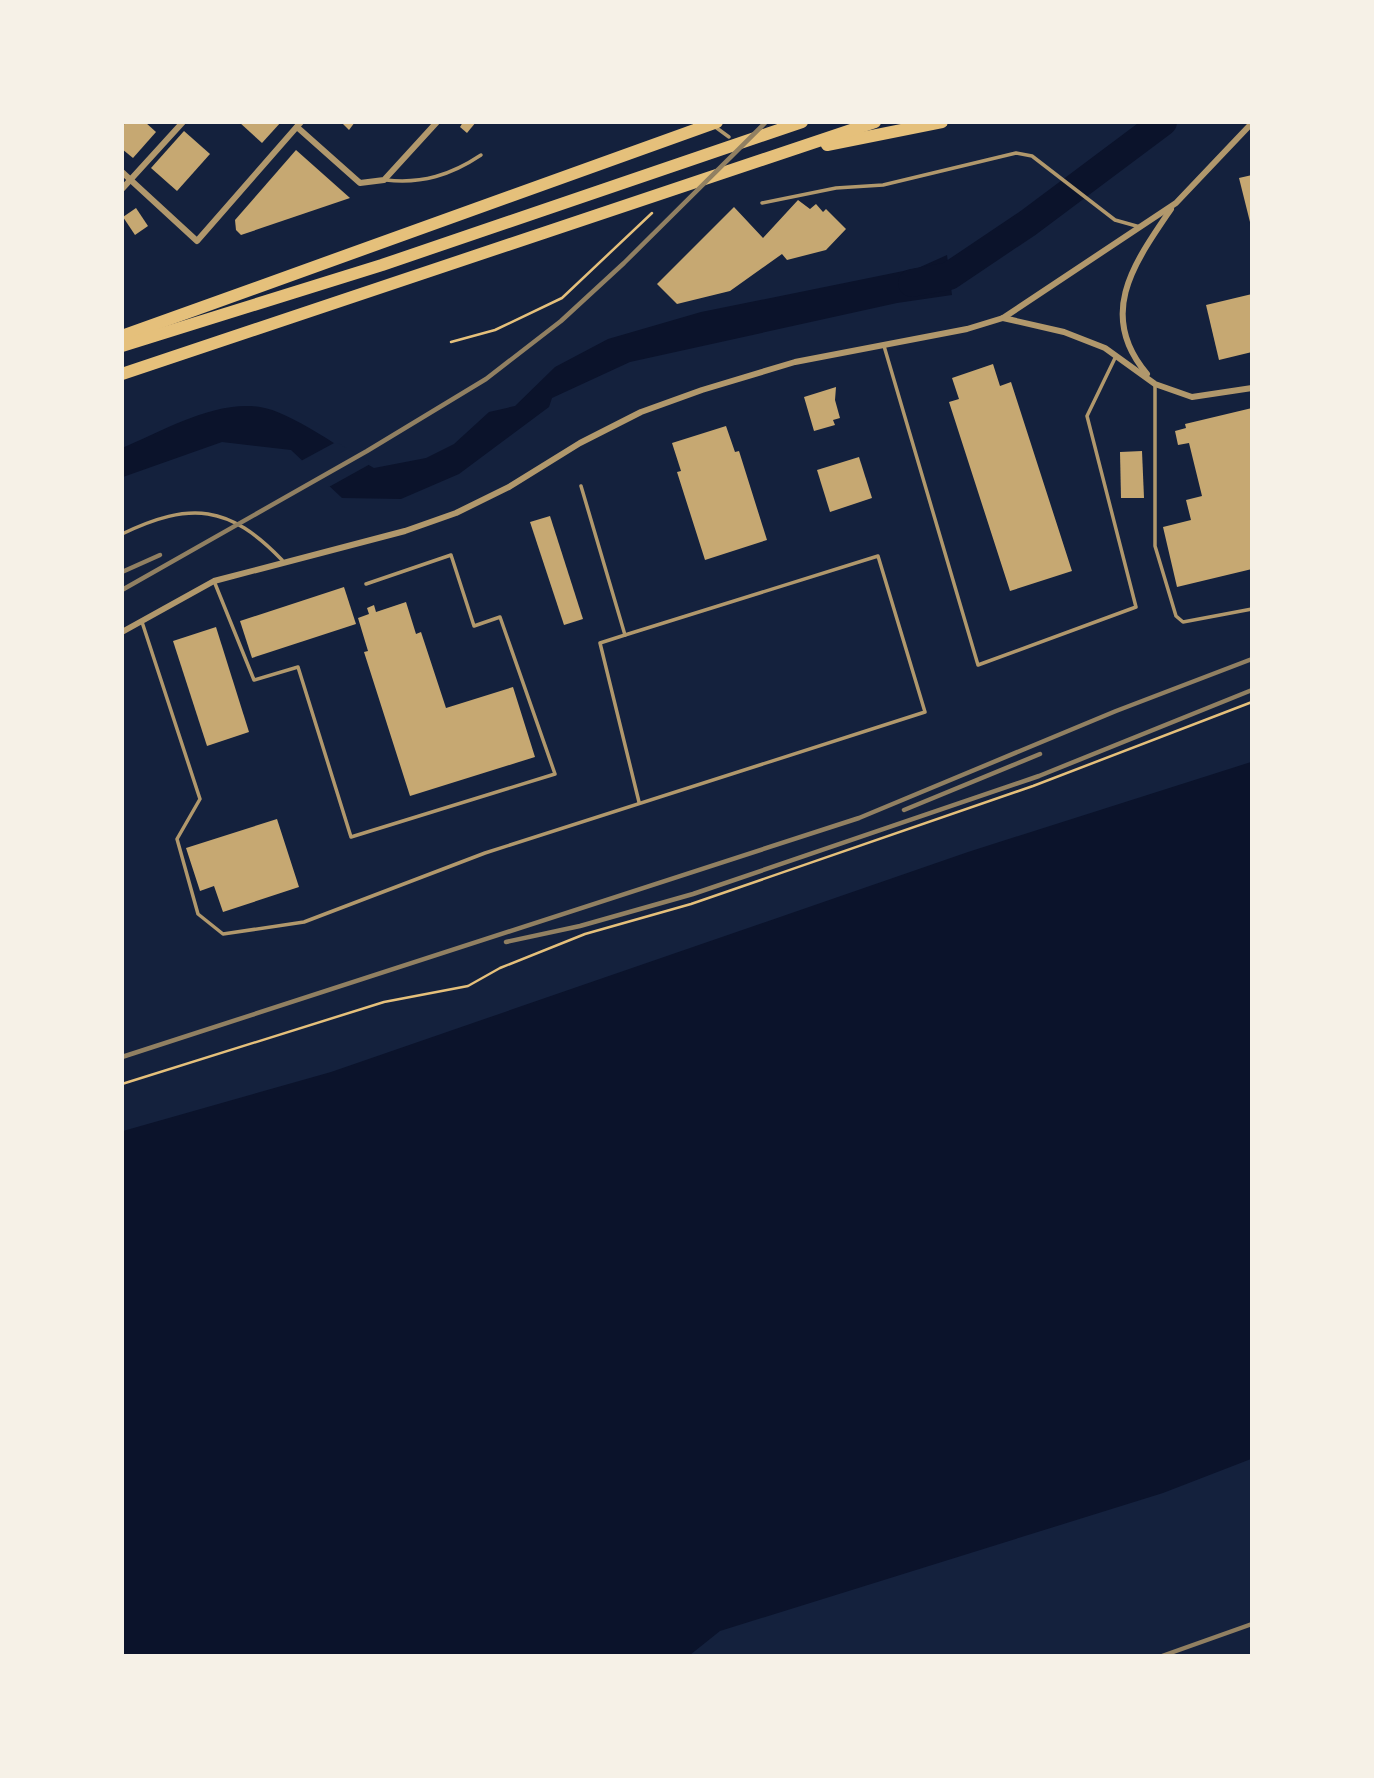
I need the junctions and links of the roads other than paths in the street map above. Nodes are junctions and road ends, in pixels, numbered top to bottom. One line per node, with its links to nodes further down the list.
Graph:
1 (183, 122): 15 (street)
2 (437, 122): 14 (street)
3 (709, 122): 10 (lane)
4 (717, 122): 21 (highway)
5 (875, 122): 11 (highway)
6 (942, 122): 11 (highway)
7 (800, 123): 23 (highway)
8 (1251, 123): 18 (street)
9 (299, 125): 14 (street); 15 (street)
10 (729, 137)
11 (789, 151): 25 (highway)
12 (481, 155): 14 (lane)
13 (122, 172): 15 (street)
14 (384, 180)
15 (132, 182): 16 (street)
16 (122, 189)
17 (762, 203): 19 (lane)
18 (1176, 203): 19 (street); 26 (street)
19 (1142, 228): 20 (street)
20 (1003, 318): 22 (street); 24 (street)
21 (122, 336)
22 (883, 344): 24 (lane); 30 (street)
23 (122, 346)
24 (1116, 356): 26 (street)
25 (122, 374)
26 (1155, 383): 27 (street); 33 (lane)
27 (1251, 388)
28 (581, 486): 36 (lane)
29 (122, 534): 30 (lane)
30 (282, 561): 31 (street)
31 (214, 581): 32 (lane); 34 (street)
32 (366, 584)
33 (1251, 609)
34 (142, 622): 35 (street); 37 (lane)
35 (122, 632)
36 (625, 635): 37 (lane); 37 (lane)
37 (639, 802)

